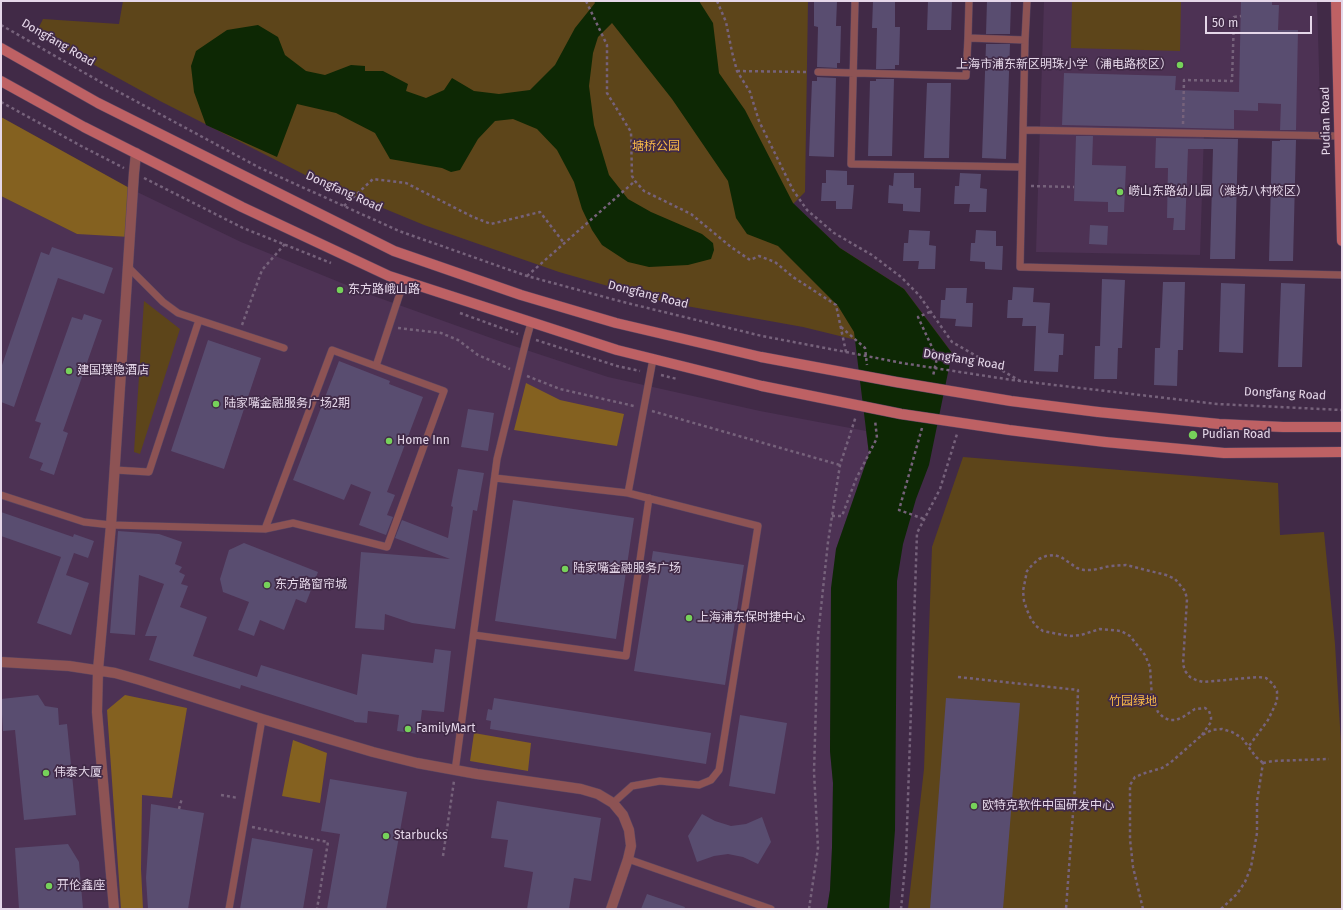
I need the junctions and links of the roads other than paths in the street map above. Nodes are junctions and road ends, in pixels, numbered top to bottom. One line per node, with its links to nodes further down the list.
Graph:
1 (855, 1): 10 (lane)
2 (969, 1): 5 (lane)
3 (1027, 1): 6 (lane)
4 (1336, 1): 8 (main road, Pudian Road)
5 (968, 38): 6 (lane); 10 (lane)
6 (1025, 40): 12 (lane)
7 (1, 48): 25 (main road, bridge)
8 (1340, 63): 13 (main road, Pudian Road)
9 (818, 72): 10 (lane)
10 (853, 72): 15 (lane)
11 (1, 81): 14 (main road)
12 (1023, 130): 13 (lane); 15 (lane)
13 (1339, 136): 16 (main road, Pudian Road)
14 (136, 153): 17 (street); 19 (main road)
15 (1021, 167): 18 (lane)
16 (1342, 241)
17 (128, 267): 20 (lane); 27 (street)
18 (1342, 275)
19 (404, 281): 21 (main road); 24 (lane)
20 (199, 320): 22 (lane); 27 (lane)
21 (531, 323): 23 (main road); 28 (lane)
22 (284, 348)
23 (653, 359): 26 (main road, bridge); 29 (lane)
24 (376, 366): 33 (lane); 33 (lane)
25 (1342, 427)
26 (1342, 452)
27 (115, 470): 32 (street)
28 (495, 478): 29 (lane); 34 (lane)
29 (628, 493): 31 (lane)
30 (1, 495): 32 (lane)
31 (649, 498): 34 (lane); 39 (lane)
32 (111, 525): 33 (lane); 36 (street)
33 (265, 529)
34 (474, 635): 38 (lane)
35 (1, 662): 36 (street)
36 (98, 670): 37 (street); 41 (street)
37 (262, 719): 38 (street); 42 (lane)
38 (455, 770): 39 (street)
39 (613, 804): 40 (street)
40 (628, 859): 43 (street); 44 (lane)
41 (114, 909)
42 (229, 909)
43 (611, 909)
44 (771, 909)

